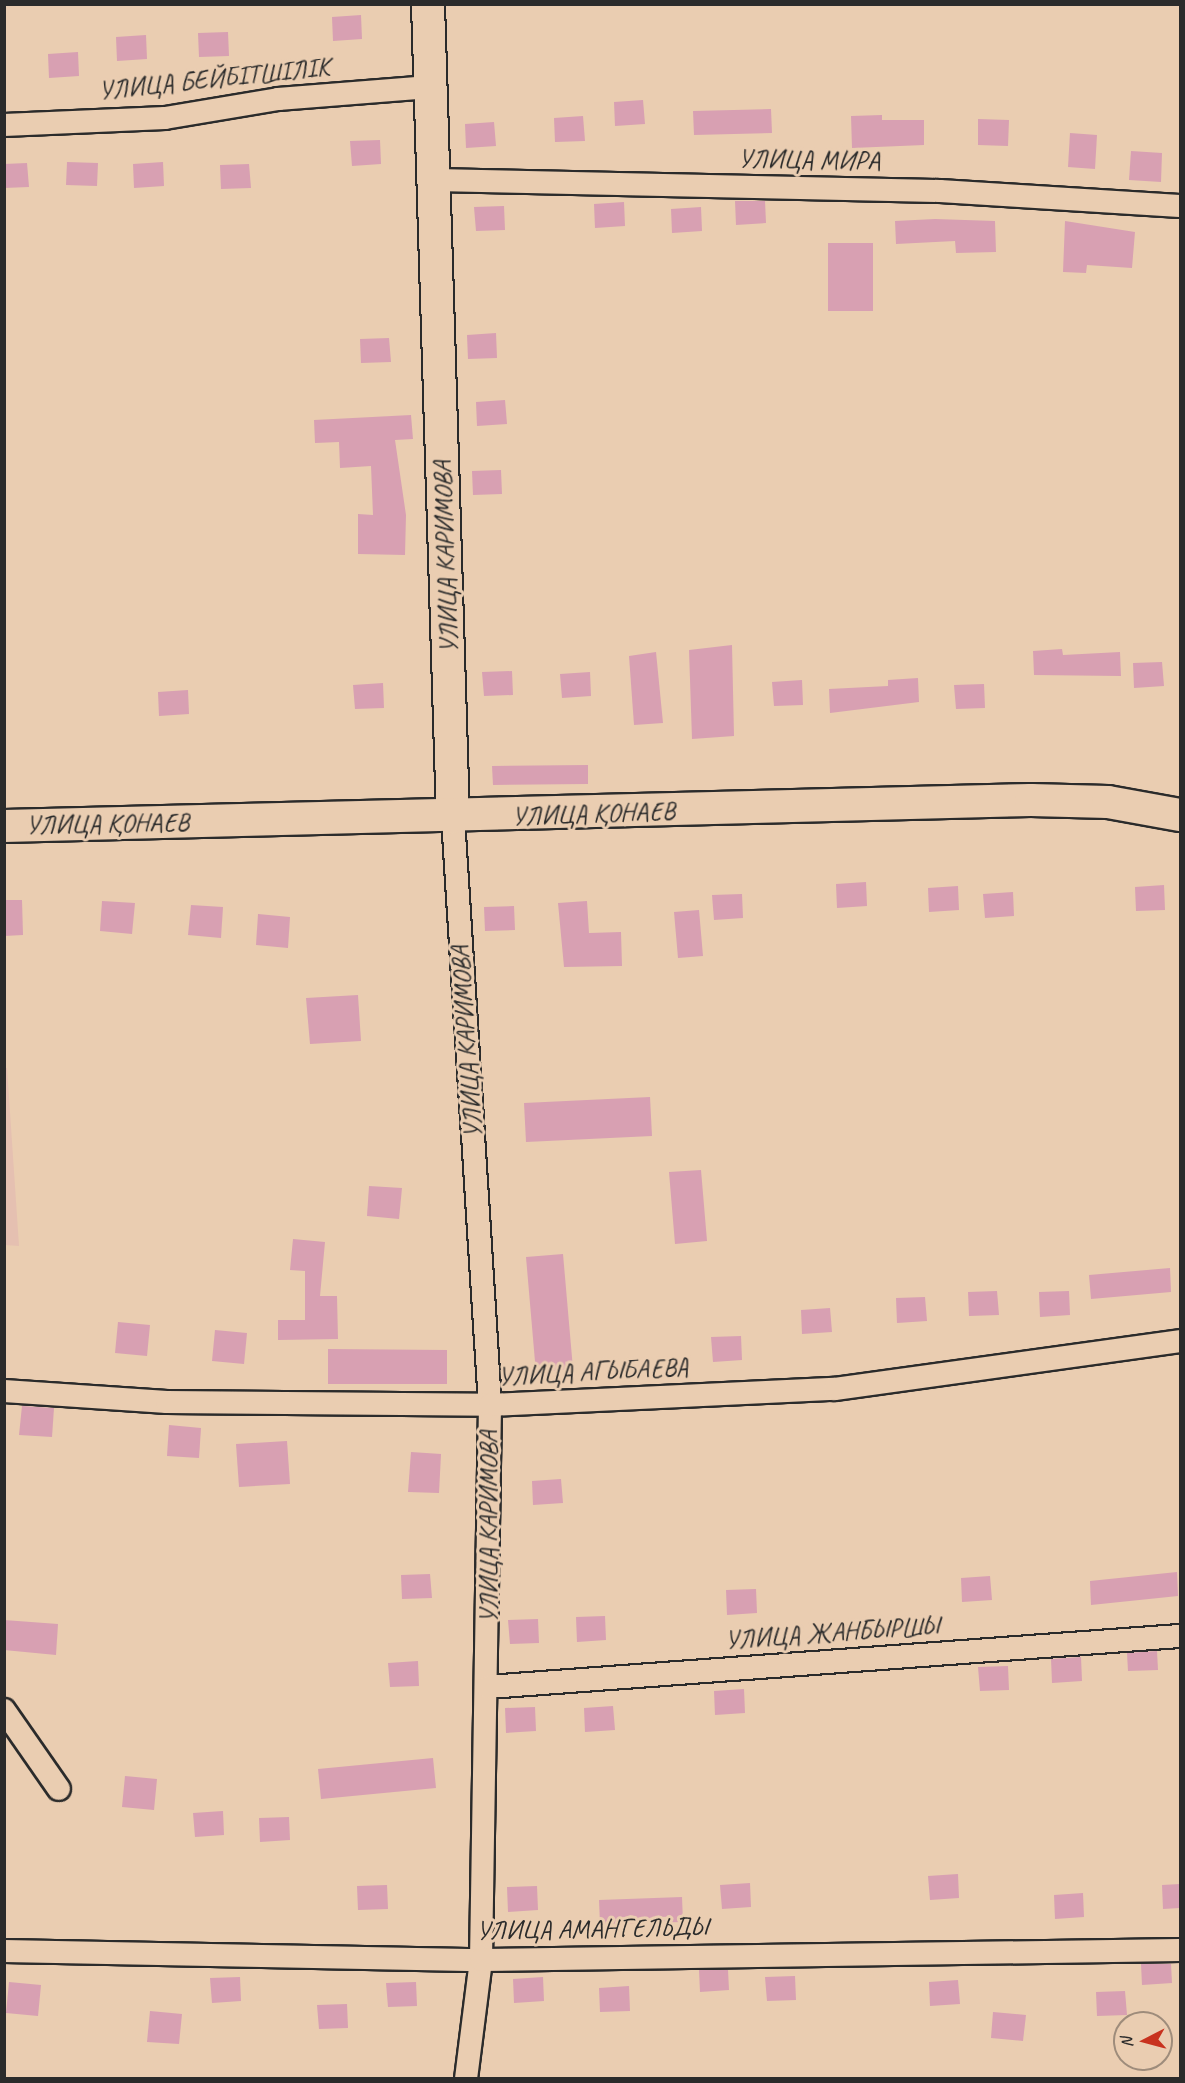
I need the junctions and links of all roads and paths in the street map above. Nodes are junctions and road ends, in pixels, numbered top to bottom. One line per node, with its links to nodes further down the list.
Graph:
1 (428, 4): 2 (main road, УЛИЦА КАРИМОВА)
2 (430, 87): 3 (street, УЛИЦА БЕЙБІТШІЛІК); 4 (main road, УЛИЦА КАРИМОВА)
3 (4, 125)
4 (436, 180): 5 (street, УЛИЦА МИРА); 7 (main road, УЛИЦА КАРИМОВА)
5 (1180, 206)
6 (1180, 815): 7 (main road, УЛИЦА ҚОНАЕВ)
7 (453, 818): 8 (main road, УЛИЦА ҚОНАЕВ); 11 (street, УЛИЦА КАРИМОВА)
8 (4, 826)
9 (1180, 1341): 11 (street, УЛИЦА АГЫБАЕВА)
10 (4, 1391): 11 (street, УЛИЦА АГЫБАЕВА)
11 (490, 1405): 13 (street, УЛИЦА КАРИМОВА)
12 (1180, 1636): 13 (street, УЛИЦА ЖАНБЫРШЫ)
13 (488, 1687): 18 (street, УЛИЦА КАРИМОВА)
14 (4, 1710): 15 (street)
15 (59, 1789)
16 (1180, 1950): 18 (street, УЛИЦА АМАНГЕЛЬДЫ)
17 (4, 1951): 18 (street, УЛИЦА АМАНГЕЛЬДЫ)
18 (481, 1960): 19 (street, УЛИЦА КАРИМОВА)
19 (466, 2079)

